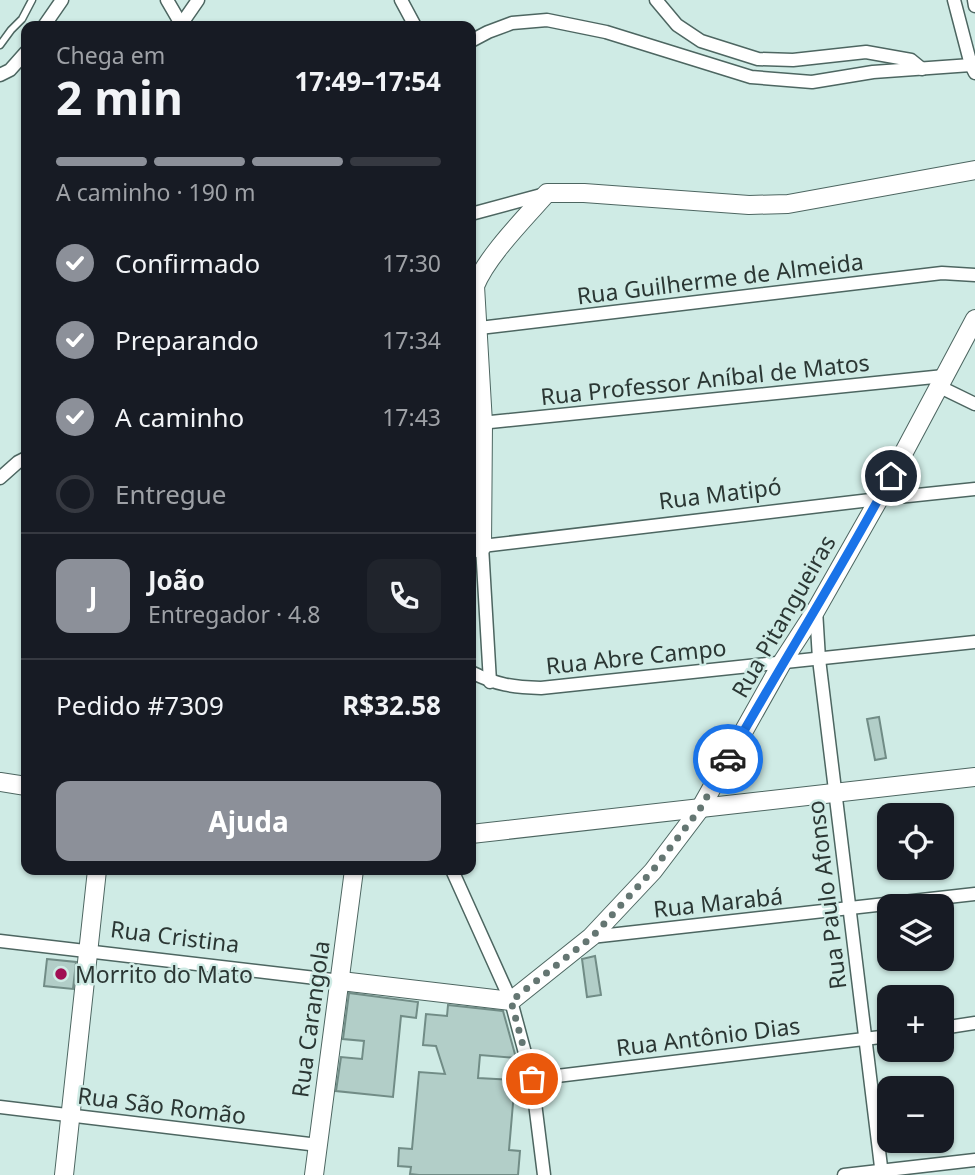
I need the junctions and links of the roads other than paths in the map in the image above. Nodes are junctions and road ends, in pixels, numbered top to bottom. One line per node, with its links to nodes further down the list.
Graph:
1 (32, 0): 15 (lane)
2 (62, 0): 10 (street)
3 (167, 0): 11 (street)
4 (198, 0): 12 (street)
5 (401, 0): 13 (street)
6 (656, 0): 18 (street)
7 (954, 0): 17 (street)
8 (974, 0): 9 (street)
9 (975, 6)
10 (47, 21)
11 (178, 21)
12 (183, 21)
13 (412, 21)
14 (476, 38): 18 (street)
15 (0, 45)
16 (21, 58): 19 (street)
17 (974, 67): 18 (street)
18 (922, 69)
19 (0, 75)
20 (975, 170): 21 (street)
21 (547, 193): 22 (street); 24 (street)
22 (476, 213)
23 (975, 275): 26 (street, Rua Guilherme de Almeida)
24 (476, 283)
25 (975, 319): 28 (street, Rua Pitangueiras)
26 (476, 328)
27 (476, 376): 30 (street)
28 (941, 381): 29 (street); 30 (street, Rua Professor Aníbal de Matos); 34 (street, Rua Pitangueiras)
29 (975, 404)
30 (477, 424): 35 (street)
31 (21, 460): 32 (street)
32 (0, 478)
33 (975, 489): 34 (street, Rua Matipó)
34 (879, 499): 35 (street, Rua Matipó); 36 (street, Rua Pitangueiras)
35 (477, 547): 41 (street)
36 (816, 610): 38 (street, Rua Paulo Afonso); 39 (street, Rua Pitangueiras)
37 (975, 642): 38 (street, Rua Abre Campo)
38 (819, 659): 39 (street, Rua Abre Campo); 45 (street, Rua Paulo Afonso)
39 (783, 662): 41 (street, Rua Abre Campo); 46 (street, Rua Pitangueiras)
40 (476, 675): 41 (street, Rua Abre Campo)
41 (490, 682)
42 (975, 777): 45 (street)
43 (0, 782): 44 (street)
44 (21, 785)
45 (835, 792): 46 (street); 52 (street, Rua Paulo Afonso)
46 (700, 809): 47 (street); 53 (street, Rua Pitangueiras)
47 (476, 833)
48 (96, 875): 55 (street)
49 (353, 875): 56 (street, Rua Carangola)
50 (454, 875): 57 (street)
51 (975, 894): 52 (street, Rua Marabá)
52 (850, 909): 53 (street, Rua Marabá); 61 (street, Rua Paulo Afonso)
53 (592, 937): 57 (street, Rua Pitangueiras)
54 (0, 941): 55 (street, Rua Cristina)
55 (88, 951): 56 (street, Rua Cristina); 64 (street)
56 (341, 981): 57 (street, Rua Cristina); 65 (street, Rua Carangola)
57 (511, 1001): 62 (street)
58 (975, 1023): 59 (street)
59 (954, 1026)
60 (877, 1037): 61 (street, Rua Antônio Dias)
61 (864, 1039): 62 (street, Rua Antônio Dias); 67 (street, Rua Paulo Afonso)
62 (532, 1079): 70 (street)
63 (0, 1107): 64 (street, Rua São Romão)
64 (71, 1115): 65 (street, Rua São Romão); 68 (street)
65 (318, 1146): 69 (street, Rua Carangola)
66 (975, 1160): 67 (street)
67 (881, 1173): 71 (street)
68 (64, 1175)
69 (314, 1175)
70 (544, 1175)
71 (844, 1175)

